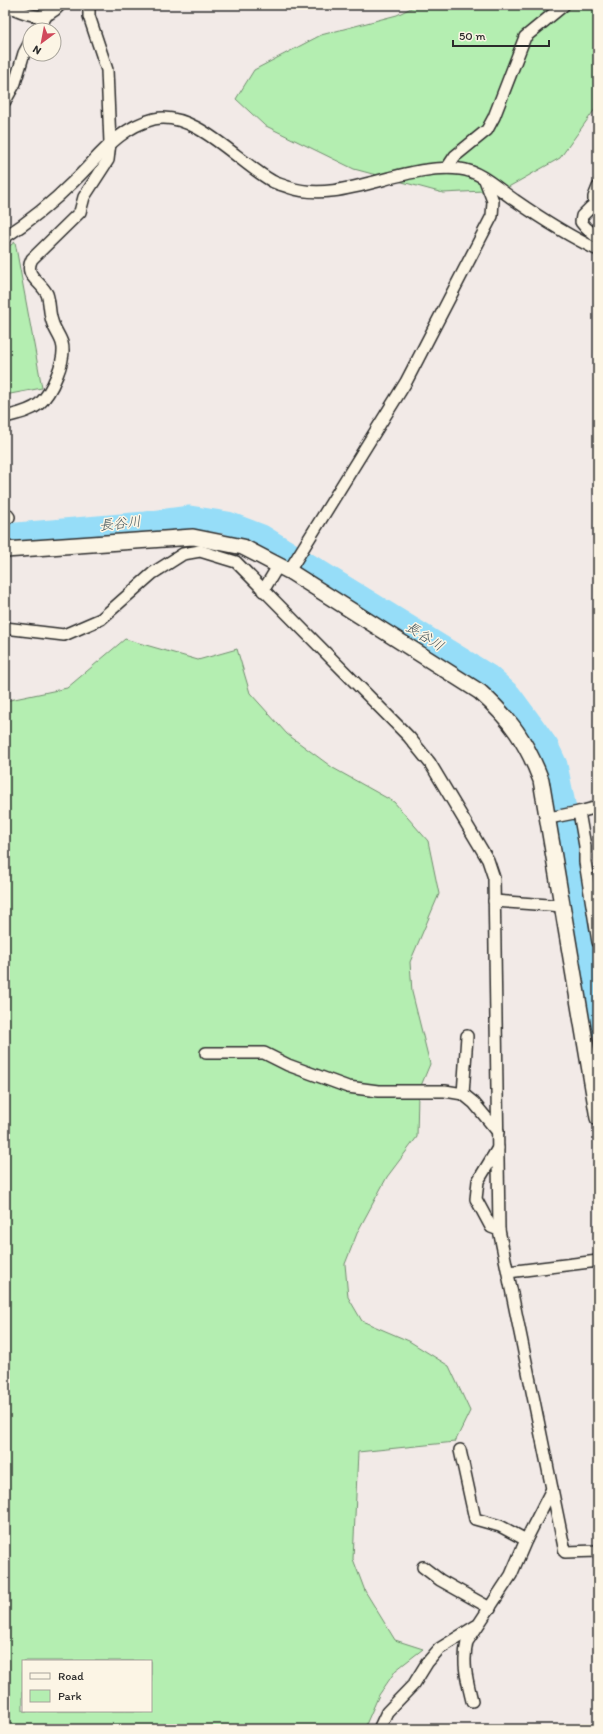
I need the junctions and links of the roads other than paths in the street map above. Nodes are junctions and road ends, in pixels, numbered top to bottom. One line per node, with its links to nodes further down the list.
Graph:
1 (5, 5): 5 (street)
2 (60, 5): 5 (street)
3 (89, 5): 9 (street)
4 (564, 5): 10 (street)
5 (46, 16): 6 (street)
6 (43, 22)
7 (22, 60): 8 (street)
8 (5, 101)
9 (110, 143): 10 (street); 14 (street); 17 (street)
10 (447, 168): 11 (street)
11 (486, 180): 16 (street); 19 (street)
12 (598, 186): 13 (street)
13 (596, 207): 15 (street)
14 (5, 237)
15 (598, 238)
16 (598, 250)
17 (5, 417)
18 (5, 550): 19 (street)
19 (283, 568): 20 (street); 24 (street)
20 (263, 592): 21 (street); 25 (street)
21 (5, 628)
22 (598, 807): 23 (street)
23 (579, 812): 24 (street); 27 (street)
24 (549, 818): 26 (street)
25 (494, 901): 26 (street); 32 (street)
26 (563, 906): 31 (street)
27 (598, 942)
28 (467, 1036): 30 (street)
29 (206, 1053): 30 (street)
30 (464, 1094): 32 (street)
31 (598, 1118)
32 (498, 1132): 33 (street)
33 (498, 1148): 34 (street); 34 (street)
34 (499, 1230): 36 (street)
35 (598, 1261): 36 (street)
36 (508, 1272): 38 (street)
37 (460, 1450): 39 (street)
38 (552, 1489): 39 (street); 40 (street)
39 (526, 1540): 42 (street)
40 (598, 1551)
41 (423, 1567): 42 (street)
42 (490, 1608): 43 (street)
43 (480, 1623): 44 (street); 45 (street)
44 (472, 1701)
45 (379, 1729)

